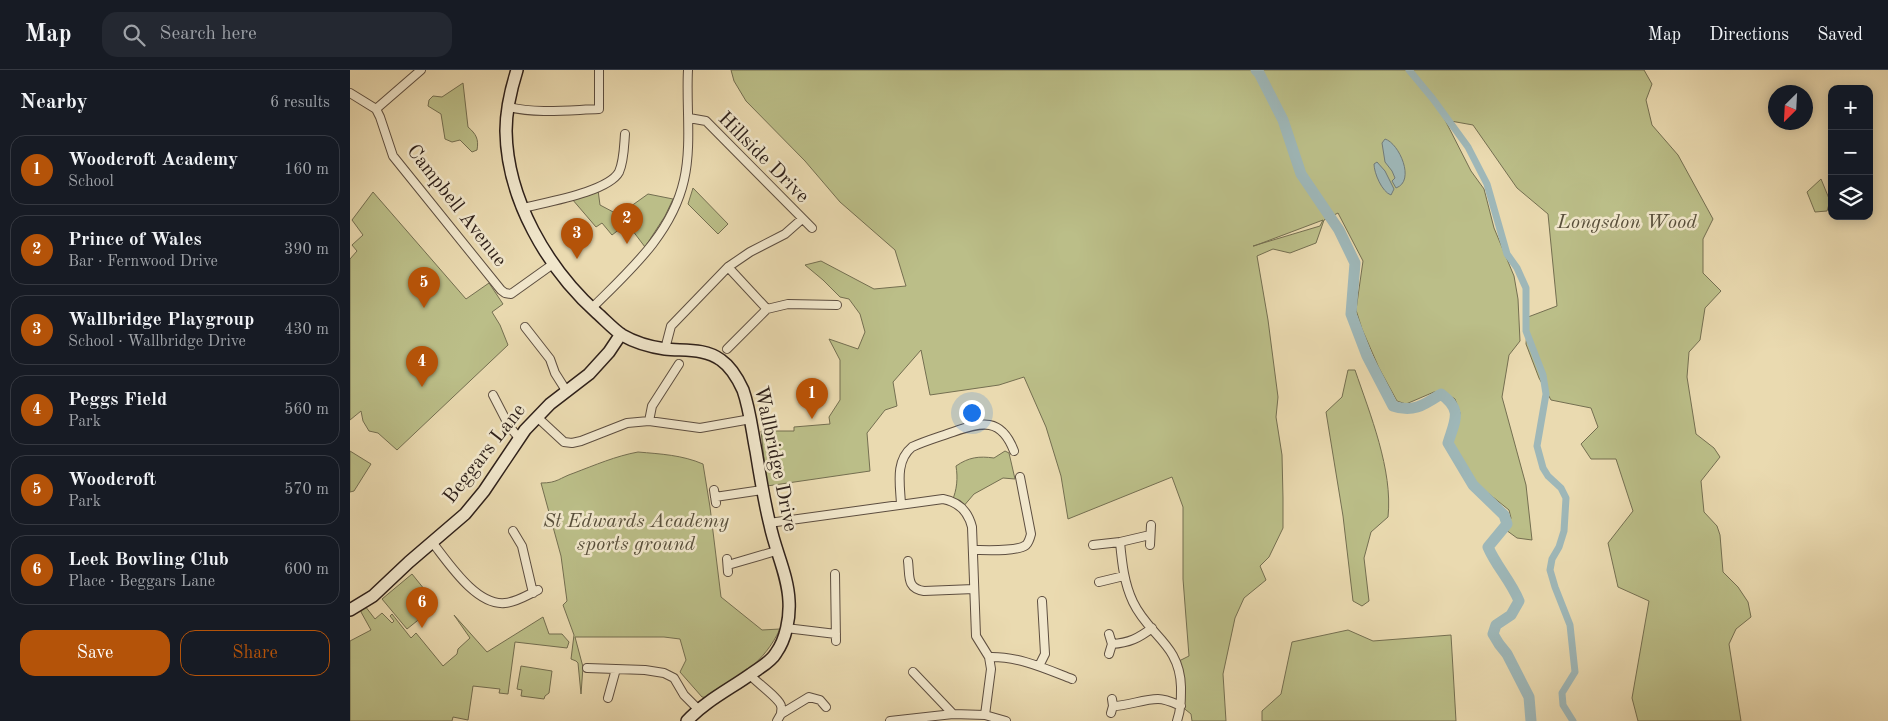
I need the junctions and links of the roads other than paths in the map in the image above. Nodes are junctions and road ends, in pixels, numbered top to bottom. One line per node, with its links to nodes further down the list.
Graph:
1 (421, 70): 7 (street)
2 (517, 70): 6 (street, Wallbridge Drive)
3 (599, 70): 6 (street)
4 (688, 70): 8 (street)
5 (350, 93): 7 (street)
6 (508, 107): 10 (street, Wallbridge Drive)
7 (376, 109): 13 (street, Campbell Avenue)
8 (689, 118): 11 (street, Hillside Drive); 16 (street)
9 (625, 134): 10 (street)
10 (523, 208): 13 (street, Wallbridge Drive)
11 (802, 219): 12 (street, Hillside Drive); 14 (street)
12 (812, 228)
13 (553, 264): 16 (street, Wallbridge Drive)
14 (728, 267): 17 (street); 20 (street)
15 (837, 305): 17 (street)
16 (592, 308): 19 (street, Wallbridge Drive)
17 (767, 309): 21 (street)
18 (525, 328): 23 (street)
19 (621, 334): 20 (street, Wallbridge Drive); 23 (street, Beggars Lane)
20 (665, 348): 26 (street, Wallbridge Drive)
21 (727, 350)
22 (679, 364): 27 (street)
23 (567, 392): 25 (street, Beggars Lane)
24 (492, 394): 28 (street)
25 (537, 417): 27 (street); 28 (street, Beggars Lane)
26 (750, 419): 27 (street); 33 (street, Wallbridge Drive)
27 (649, 421)
28 (519, 438): 40 (street, Beggars Lane)
29 (1011, 442): 30 (street); 31 (street); 35 (street)
30 (1002, 446)
31 (1014, 451)
32 (1020, 477): 45 (street)
33 (762, 490): 34 (street); 36 (street, Wallbridge Drive)
34 (715, 497)
35 (901, 504): 36 (street); 45 (street)
36 (769, 523): 44 (street, Wallbridge Drive)
37 (1151, 526): 39 (street)
38 (513, 531): 40 (street)
39 (1150, 535): 41 (street); 43 (street)
40 (432, 542): 53 (street, Beggars Lane)
41 (1120, 542): 42 (street); 49 (street)
42 (1093, 545)
43 (1150, 545)
44 (776, 550): 47 (street); 54 (street, Wallbridge Drive)
45 (973, 550): 51 (street)
46 (908, 561): 51 (street)
47 (728, 566)
48 (835, 574): 54 (street)
49 (1124, 576): 50 (street); 55 (street)
50 (1099, 582)
51 (974, 589): 59 (street)
52 (1042, 601): 60 (street)
53 (350, 610)
54 (786, 628): 64 (street, Wallbridge Drive)
55 (1152, 628): 57 (street); 68 (street)
56 (1109, 634): 57 (street)
57 (1112, 644): 58 (street)
58 (1109, 654)
59 (988, 657): 60 (street); 72 (street)
60 (1039, 666): 65 (street)
61 (587, 668): 62 (street)
62 (616, 669): 66 (street); 70 (street)
63 (912, 672): 71 (street)
64 (750, 675): 70 (street, Wallbridge Drive); 73 (street)
65 (1072, 679)
66 (608, 698)
67 (1112, 706): 68 (street)
68 (1181, 706): 78 (street)
69 (826, 707): 73 (street)
70 (699, 710): 75 (street, Wallbridge Drive)
71 (953, 714): 72 (street); 74 (street)
72 (985, 714): 77 (street)
73 (779, 717)
74 (940, 718): 76 (street)
75 (687, 721)
76 (890, 721)
77 (1006, 721)
78 (1177, 721)

